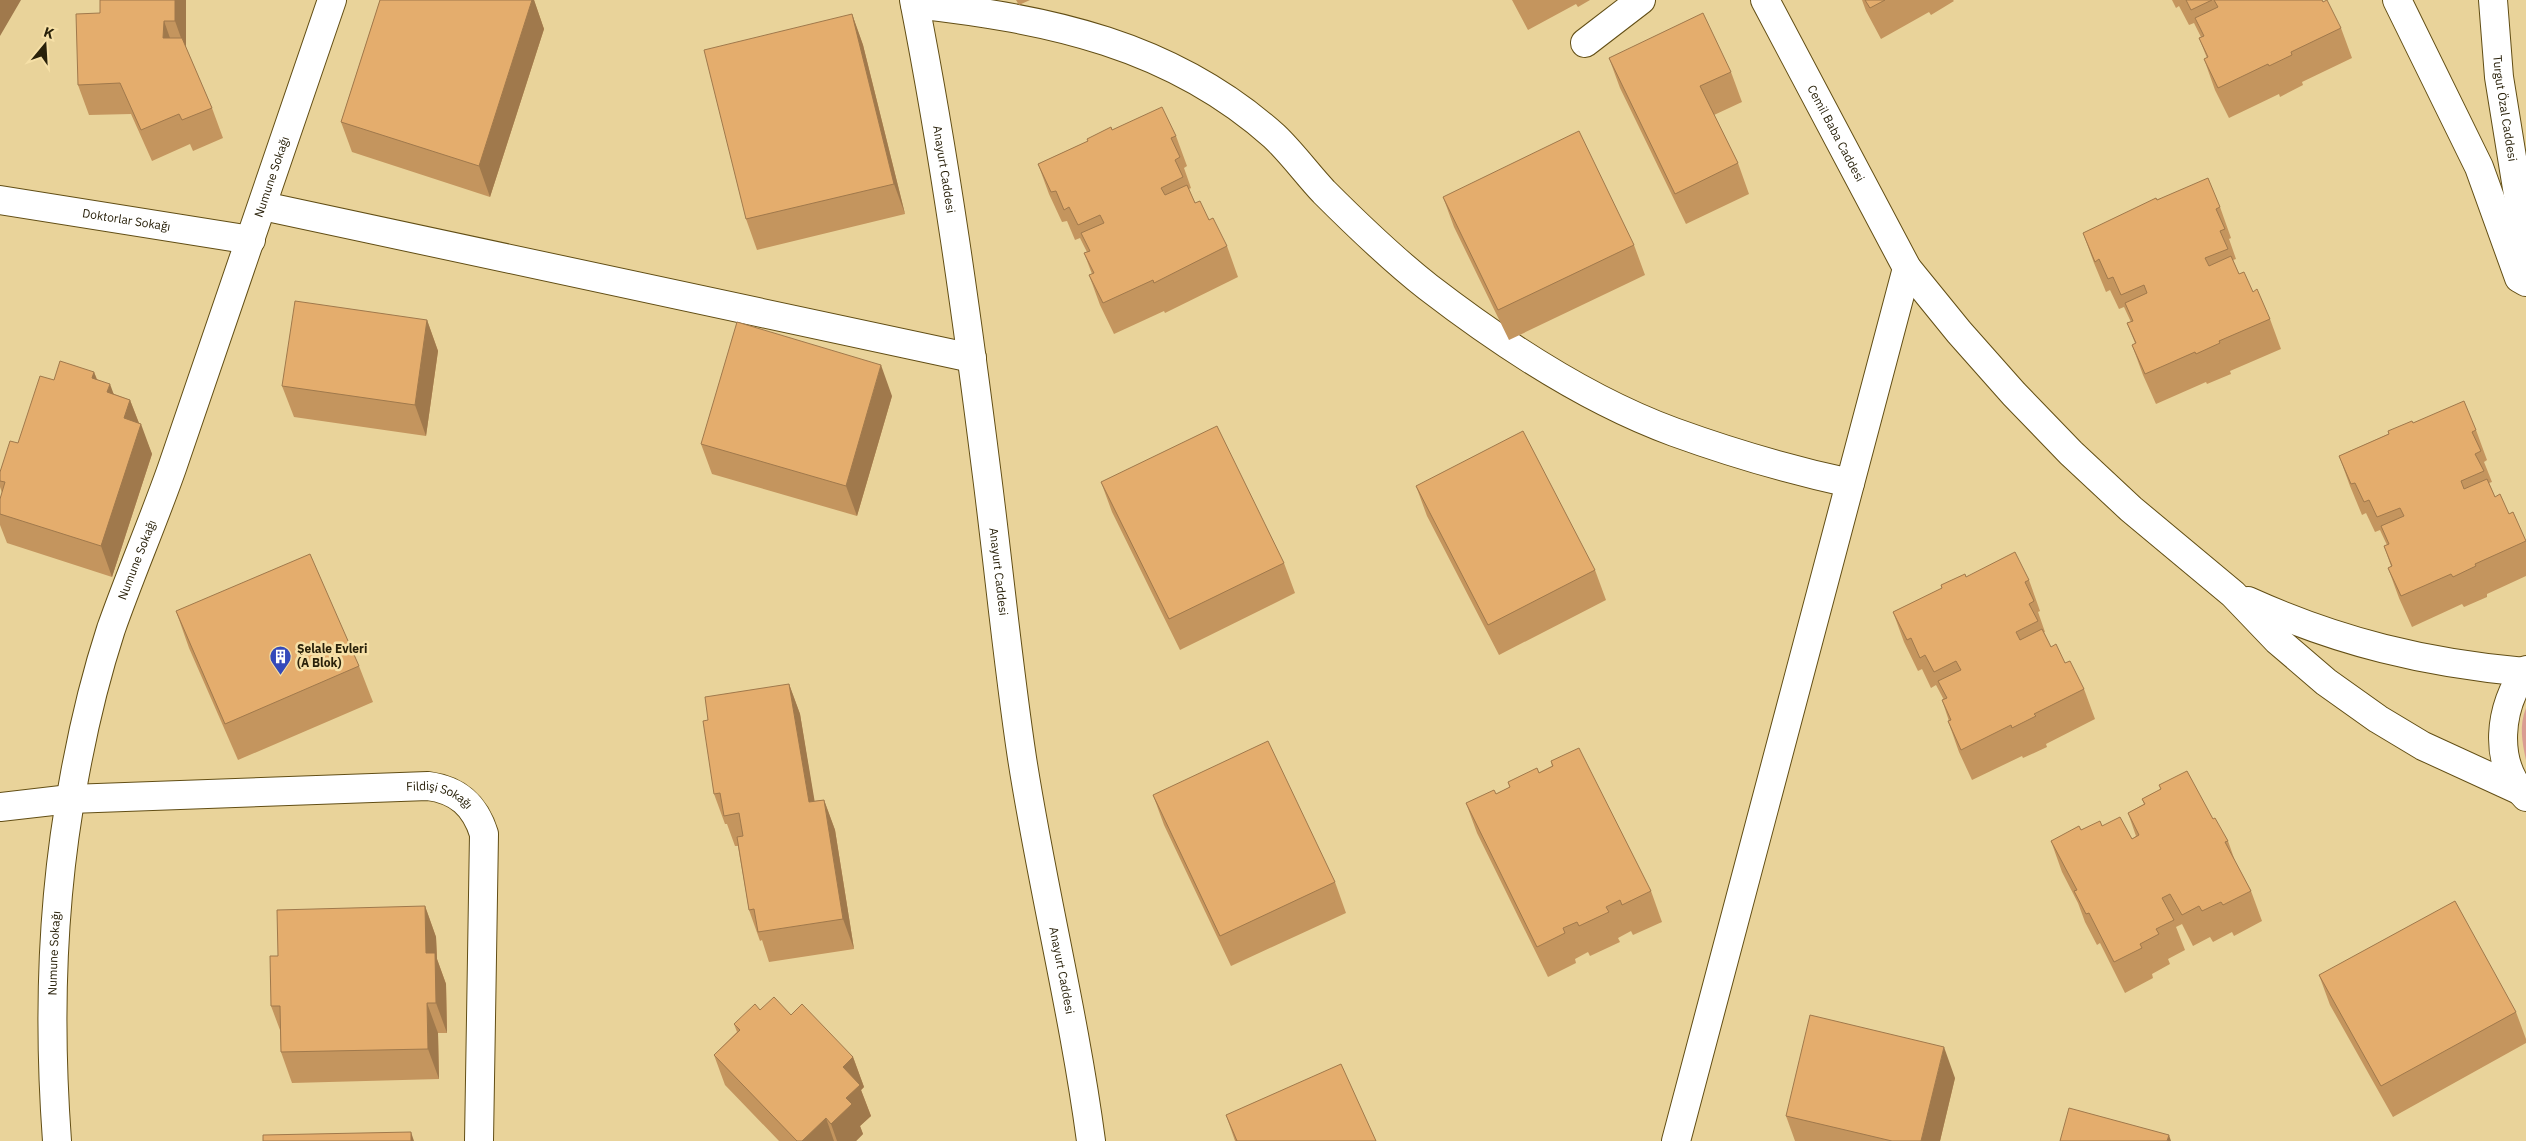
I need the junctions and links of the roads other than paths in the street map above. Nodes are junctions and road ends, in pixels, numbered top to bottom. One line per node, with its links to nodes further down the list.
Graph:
1 (332, 0): 9 (street, Numune Sokağı)
2 (1641, 0): 7 (street)
3 (1765, 0): 12 (street, Cemil Baba Caddesi)
4 (2397, 0): 13 (street)
5 (2493, 0): 11 (street, Turgut Özal Caddesi)
6 (915, 2): 14 (street, Anayurt Caddesi); 15 (street)
7 (1584, 43)
8 (0, 200): 10 (street, Doktorlar Sokağı)
9 (263, 206): 10 (street, Numune Sokağı); 14 (street)
10 (251, 240): 19 (street, Numune Sokağı)
11 (2526, 244)
12 (1907, 268): 15 (street); 16 (street, Cemil Baba Caddesi)
13 (2526, 282)
14 (972, 358): 23 (street, Anayurt Caddesi)
15 (1850, 483): 24 (street)
16 (2233, 594): 17 (street); 18 (street)
17 (2525, 671): 18 (street)
18 (2522, 794)
19 (70, 799): 20 (street, Fildişi Sokağı); 21 (street, Numune Sokağı); 22 (street, Fildişi Sokağı)
20 (0, 807)
21 (57, 1141)
22 (479, 1141)
23 (1091, 1141)
24 (1676, 1141)

